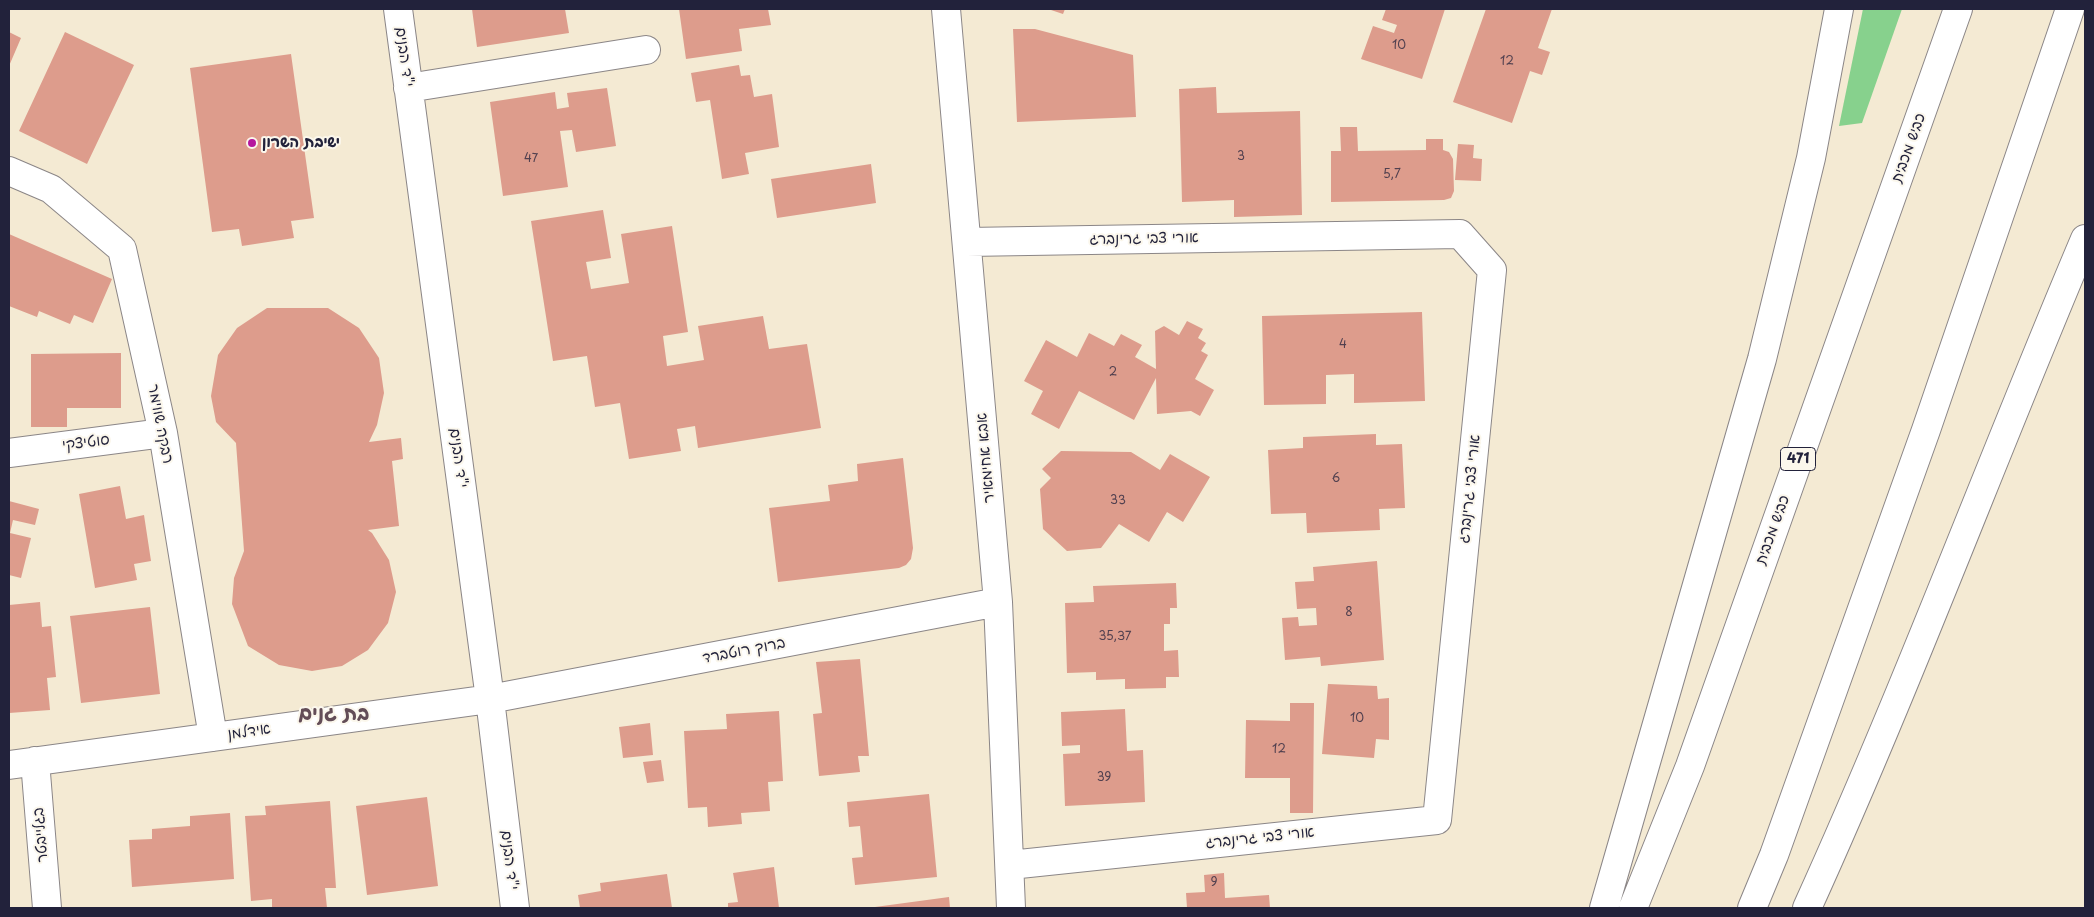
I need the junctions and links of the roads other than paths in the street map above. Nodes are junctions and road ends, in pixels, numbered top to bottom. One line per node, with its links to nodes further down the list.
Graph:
1 (398, 9): 7 (main road, י"ד הבנים)
2 (946, 9): 10 (main road, אבא אחימאיר)
3 (1839, 9): 21 (main road)
4 (1958, 9): 22 (main road, כביש מכבית / 471)
5 (2070, 9): 23 (main road)
6 (646, 50): 7 (main road)
7 (408, 88): 14 (main road, י"ד הבנים)
8 (9, 171): 11 (main road, רבקה שווימר)
9 (2085, 239): 24 (main road)
10 (967, 242): 13 (main road, אבא אחימאיר); 17 (main road, אורי צבי גרינברג)
11 (163, 433): 12 (main road, סוטיצקי); 15 (main road, רבקה שווימר)
12 (9, 453)
13 (998, 602): 14 (main road, ברוך רוטברד); 17 (main road, אבא אחימאיר)
14 (490, 699): 15 (main road, אידלמן); 19 (main road, י"ד הבנים)
15 (213, 737): 16 (main road, אידלמן)
16 (22, 763): 18 (main road, בגלייבטר)
17 (1010, 865): 20 (main road, אבא אחימאיר)
18 (47, 908)
19 (515, 908)
20 (1011, 908)
21 (1604, 908)
22 (1633, 908)
23 (1752, 908)
24 (1806, 908)

